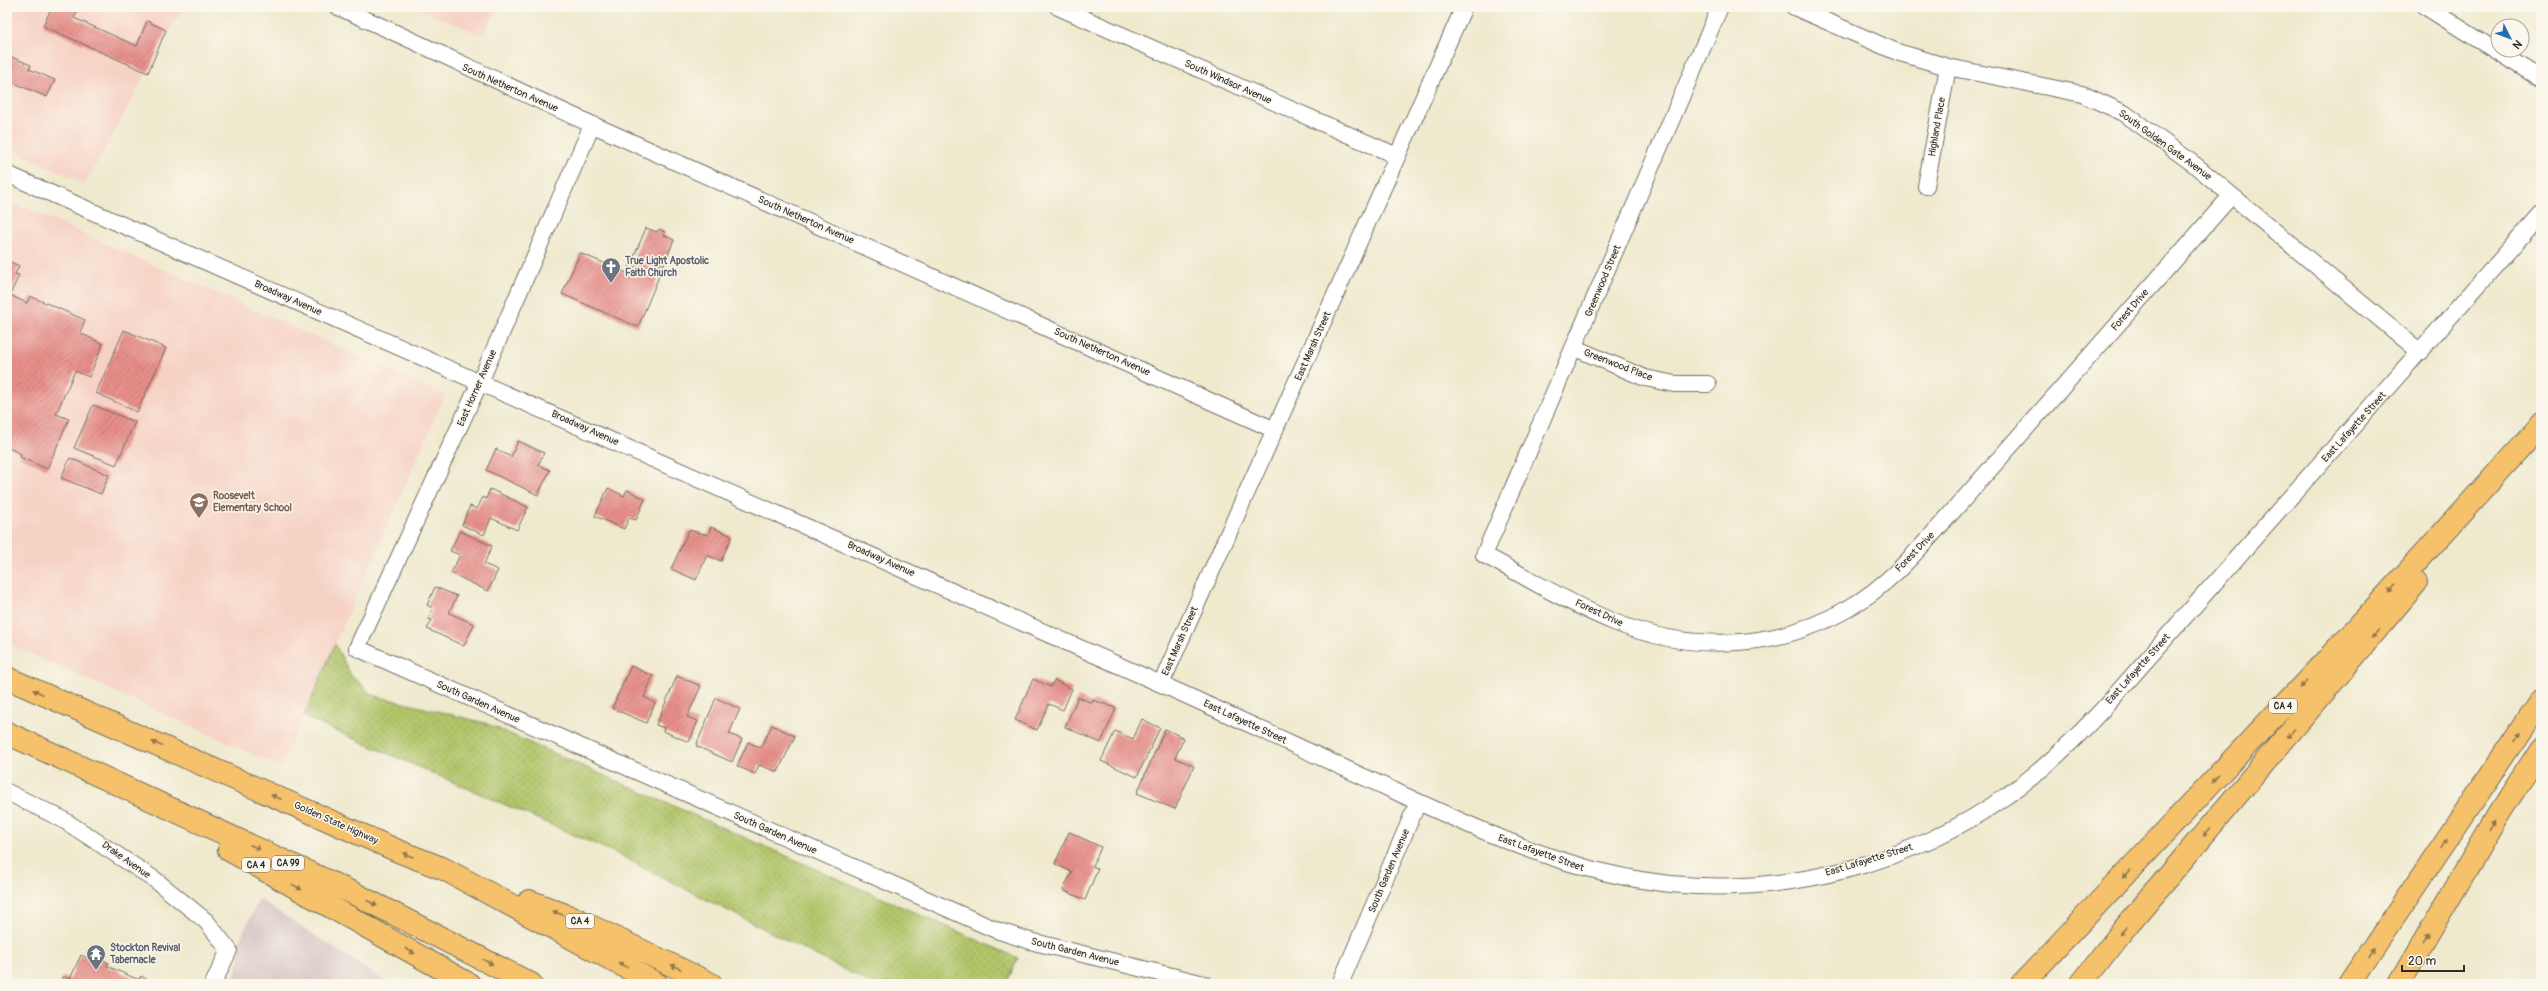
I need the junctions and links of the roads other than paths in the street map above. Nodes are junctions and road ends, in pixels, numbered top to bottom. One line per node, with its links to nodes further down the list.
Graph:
1 (338, 7): 9 (street, South Netherton Avenue)
2 (1058, 7): 10 (street, South Windsor Avenue)
3 (1464, 7): 10 (street, East Marsh Street)
4 (1720, 7): 15 (street, Greenwood Street)
5 (1794, 7): 7 (street, South Golden Gate Avenue)
6 (2426, 7): 8 (street)
7 (1948, 67): 12 (street, Highland Place); 13 (street, South Golden Gate Avenue)
8 (2541, 79)
9 (592, 125): 17 (street, East Horner Avenue); 20 (street, South Netherton Avenue)
10 (1397, 156): 20 (street, East Marsh Street)
11 (7, 174): 17 (street, Broadway Avenue)
12 (1926, 186)
13 (2231, 196): 16 (street, South Golden Gate Avenue); 22 (street, Forest Drive)
14 (2541, 214): 16 (street, East Lafayette Street)
15 (1575, 348): 18 (street, Greenwood Place); 22 (street, Greenwood Street)
16 (2420, 352): 31 (street, East Lafayette Street)
17 (480, 382): 23 (street, East Horner Avenue); 25 (street, Broadway Avenue)
18 (1708, 384)
19 (2541, 425): 40 (highway, CA 4, one-way to 40)
20 (1275, 430): 25 (street, East Marsh Street)
21 (2541, 430): 41 (highway, one-way to 41)
22 (1484, 555)
23 (357, 648): 38 (street, South Garden Avenue)
24 (7, 678): 32 (highway, Golden State Highway, one-way to 24)
25 (1161, 684): 31 (street, East Lafayette Street)
26 (2541, 700): 42 (highway, one-way to 26)
27 (7, 733): 28 (highway, CA 99)
28 (41, 748): 34 (highway, CA 4, one-way to 34); 35 (highway, CA 99, one-way to 35)
29 (2541, 749): 43 (highway, one-way to 29)
30 (7, 792): 33 (street, Drake Avenue)
31 (1418, 802): 39 (street, South Garden Avenue)
32 (444, 869): 36 (highway, Golden State Highway, one-way to 32); 37 (highway, CA 4, one-way to 32)
33 (213, 984)
34 (469, 984)
35 (531, 984)
36 (657, 984)
37 (711, 984)
38 (1204, 984)
39 (1340, 984)
40 (2022, 984)
41 (2081, 984)
42 (2349, 984)
43 (2399, 984)

